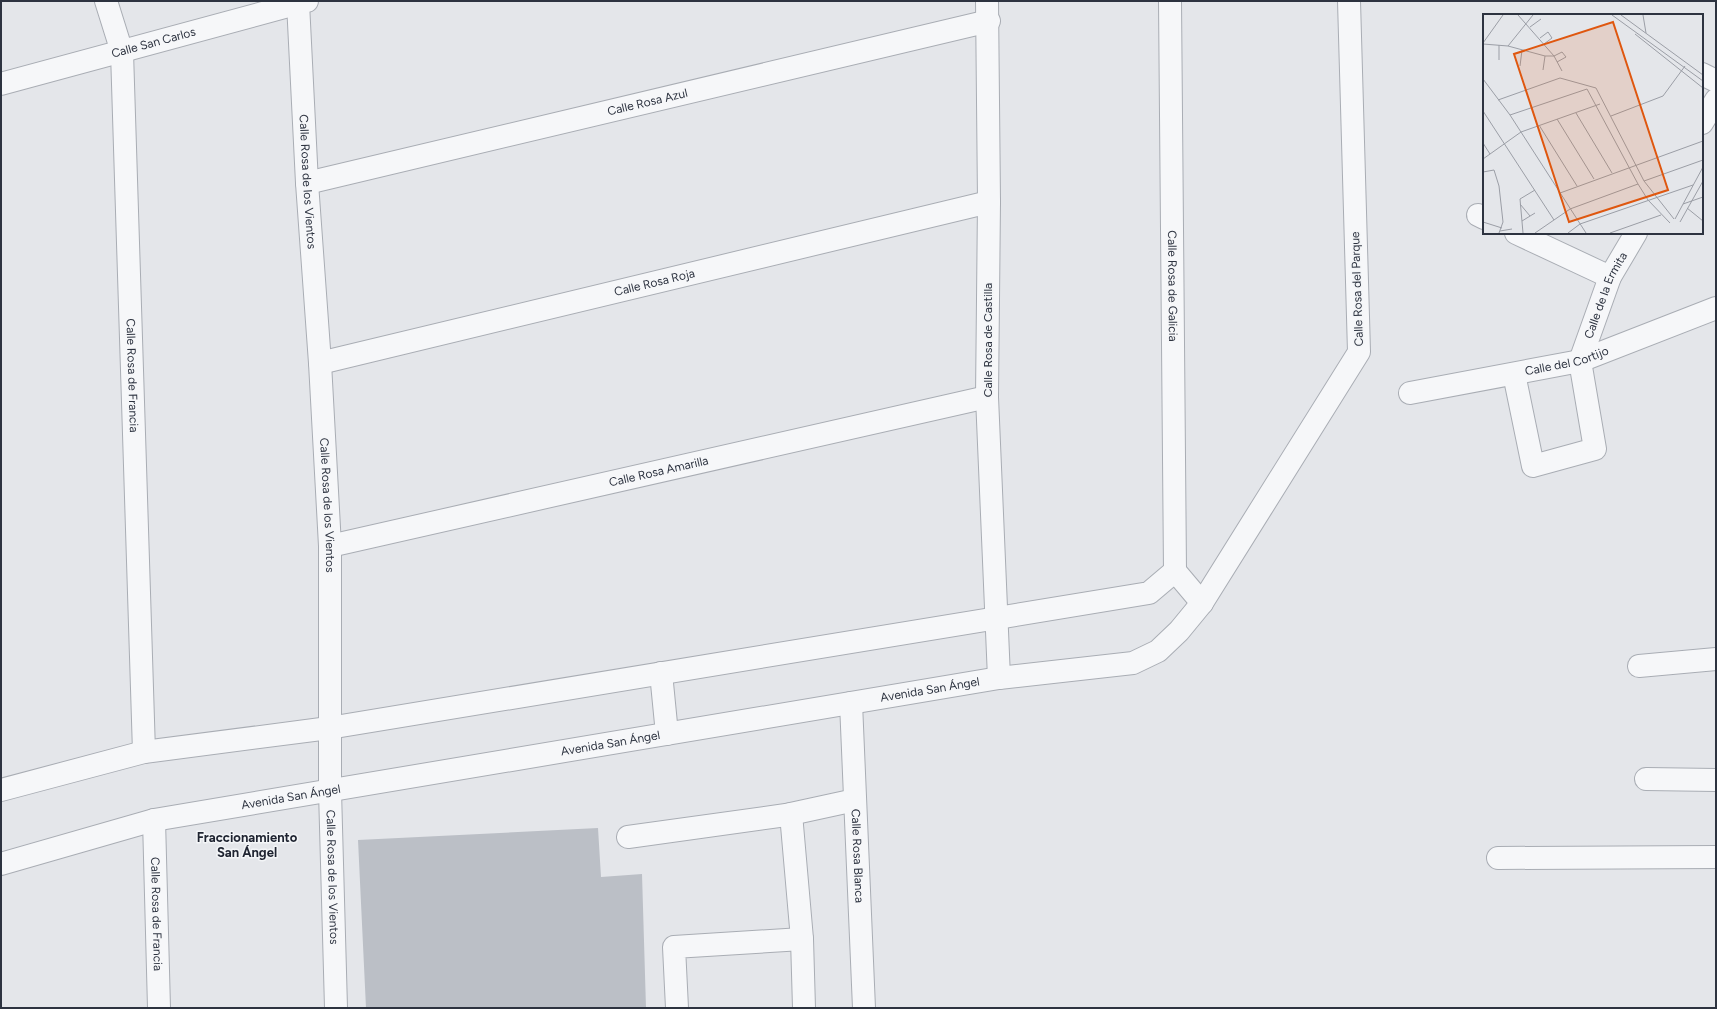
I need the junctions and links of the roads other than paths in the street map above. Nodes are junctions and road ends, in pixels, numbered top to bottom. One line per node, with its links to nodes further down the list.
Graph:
1 (106, 1): 6 (street, Calle Rosa de Francia)
2 (1170, 1): 24 (street, Calle Rosa de Galicia)
3 (1349, 1): 25 (street, Calle Rosa del Parque)
4 (302, 2): 6 (street, Calle San Carlos); 12 (street, Calle Rosa de los Vientos)
5 (988, 11): 12 (street, Calle Rosa Azul); 13 (street, Calle Rosa de Castilla)
6 (122, 52): 9 (street, Calle San Carlos); 34 (street, Calle Rosa de Francia)
7 (1703, 74): 8 (street)
8 (1716, 81)
9 (1, 84)
10 (1716, 100): 11 (street)
11 (1703, 121)
12 (307, 183): 19 (street, Calle Rosa de los Vientos)
13 (989, 202): 19 (street, Calle Rosa Roja); 22 (street, Calle Rosa de Castilla)
14 (1518, 234): 16 (street)
15 (1635, 234): 16 (street, Calle de la Ermita)
16 (1610, 278): 18 (street, Calle de la Ermita)
17 (1716, 308): 18 (street, Calle del Cortijo)
18 (1580, 361): 20 (street, Calle del Cortijo); 20 (street)
19 (320, 363): 23 (street, Calle Rosa de los Vientos)
20 (1514, 374): 21 (street, Calle del Cortijo)
21 (1410, 393)
22 (987, 397): 23 (street, Calle Rosa Amarilla); 26 (street, Calle Rosa de Castilla)
23 (330, 546): 32 (street, Calle Rosa de los Vientos)
24 (1175, 571): 25 (street); 26 (street)
25 (1202, 603): 30 (street, Avenida San Ángel)
26 (998, 617): 29 (street); 30 (street, Calle Rosa de Castilla)
27 (1716, 659): 28 (street)
28 (1639, 666)
29 (661, 673): 32 (street); 33 (street)
30 (999, 678): 31 (street, Avenida San Ángel)
31 (851, 703): 33 (street, Avenida San Ángel); 39 (street, Calle Rosa Blanca)
32 (329, 728): 34 (street); 38 (street, Calle Rosa de los Vientos)
33 (667, 734): 38 (street, Avenida San Ángel)
34 (144, 752): 37 (street)
35 (1646, 779): 36 (street)
36 (1716, 780)
37 (1, 790)
38 (330, 791): 41 (street, Avenida San Ángel); 48 (street, Calle Rosa de los Vientos)
39 (855, 800): 40 (street); 51 (street, Calle Rosa Blanca)
40 (791, 814): 42 (street); 46 (street)
41 (154, 820): 45 (street, Avenida San Ángel); 47 (street, Calle Rosa de Francia)
42 (628, 837)
43 (1716, 857): 44 (street)
44 (1498, 858)
45 (1, 864)
46 (802, 939): 49 (street); 50 (street)
47 (158, 1008)
48 (336, 1008)
49 (677, 1008)
50 (804, 1008)
51 (864, 1008)

